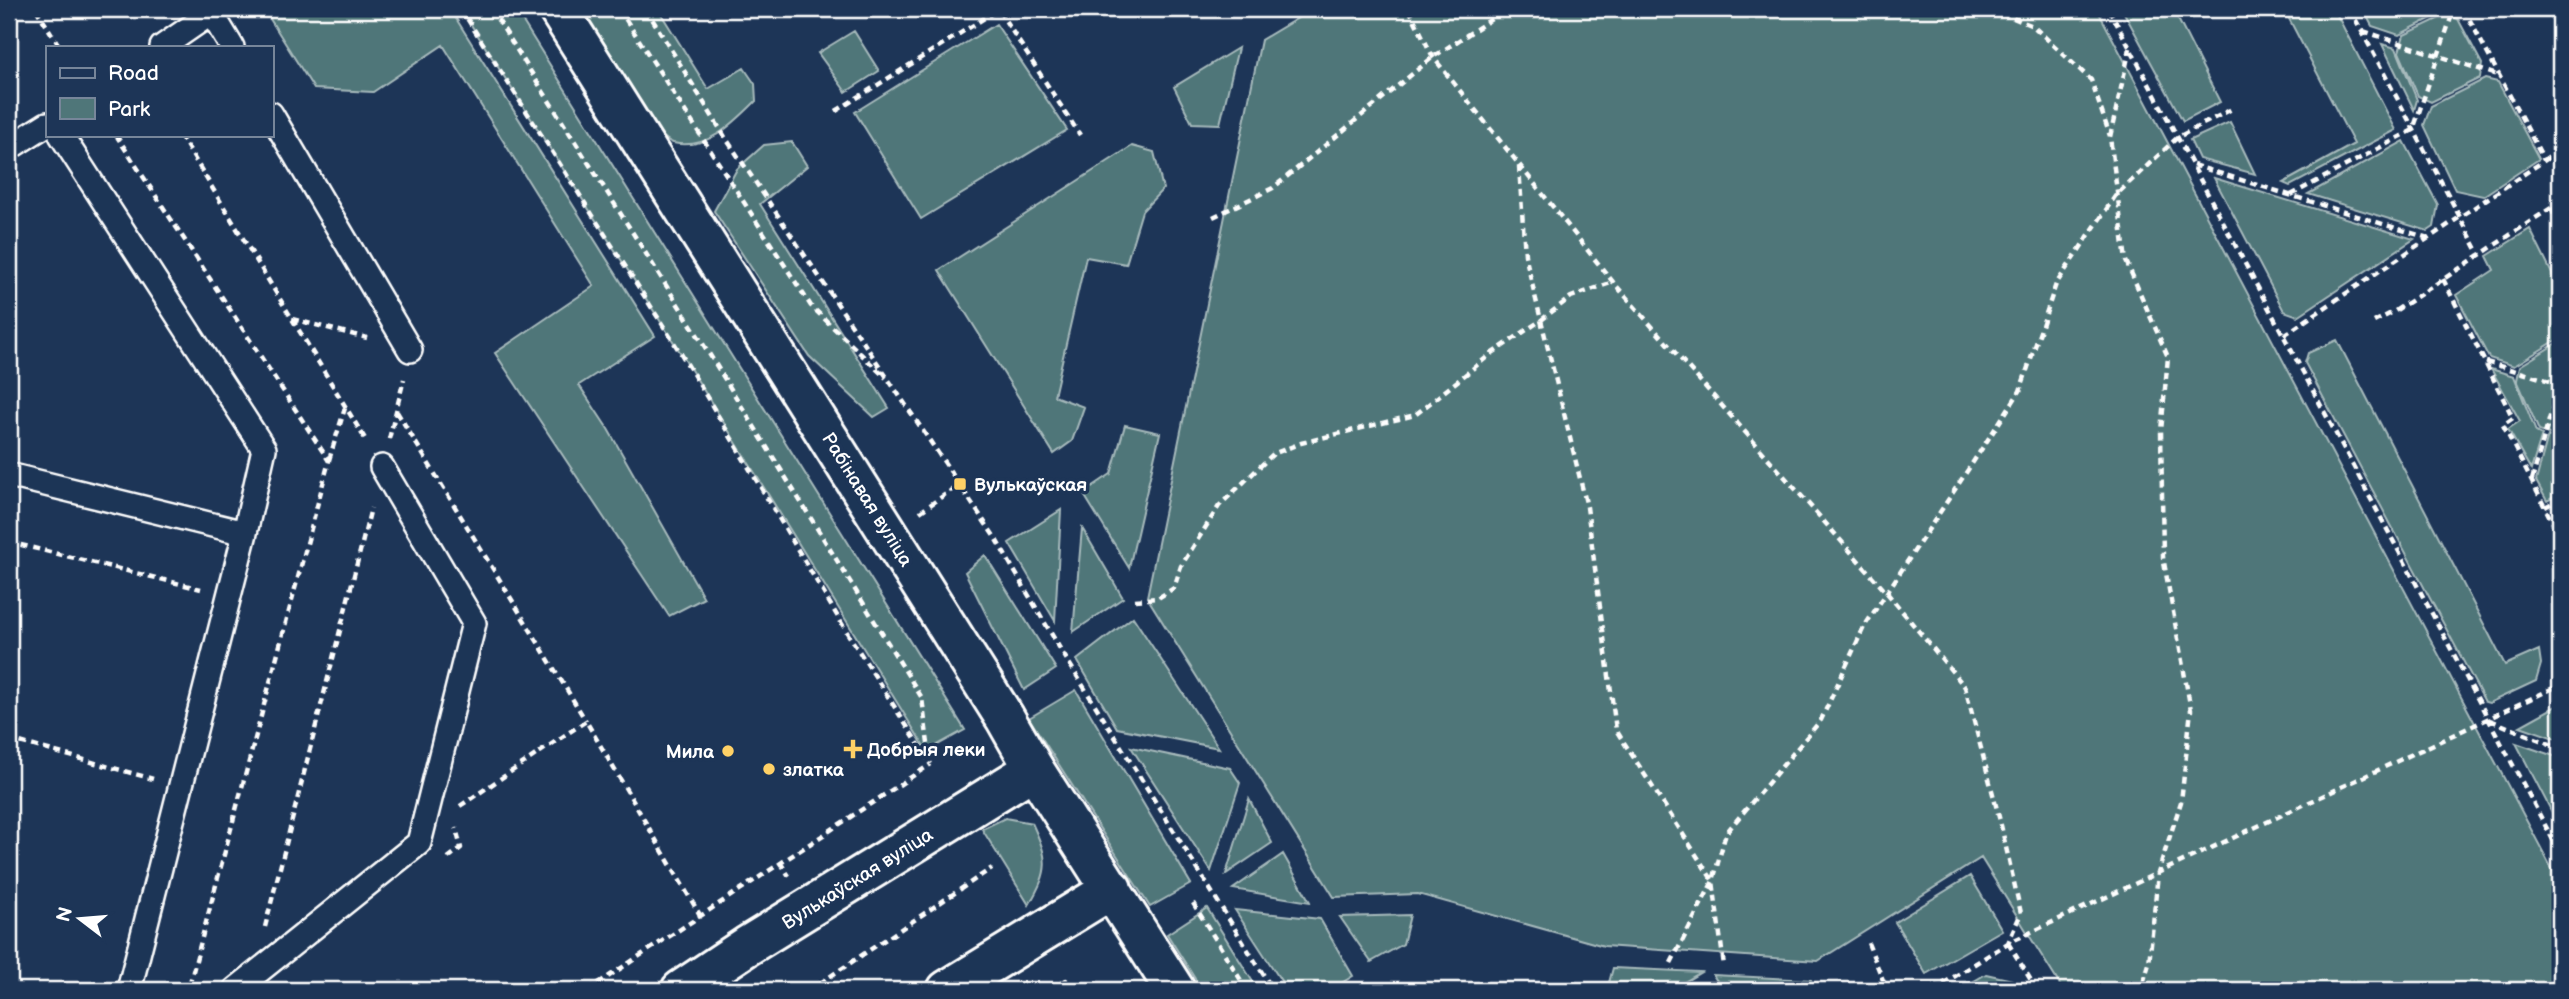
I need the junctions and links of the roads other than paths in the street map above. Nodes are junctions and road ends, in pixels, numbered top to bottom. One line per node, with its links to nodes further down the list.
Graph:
1 (558, 9): 13 (street, Рабінавая вуліца)
2 (212, 10): 3 (lane); 4 (lane)
3 (163, 46)
4 (231, 46)
5 (273, 117): 9 (lane)
6 (46, 125): 8 (lane)
7 (62, 136): 12 (lane)
8 (9, 148)
9 (410, 350)
10 (382, 467): 15 (lane)
11 (9, 475): 12 (lane)
12 (245, 533): 16 (lane)
13 (1034, 769): 14 (street, Рабінавая вуліца); 17 (street, Вулькаўская вуліца)
14 (1112, 889): 18 (street); 19 (street, Рабінавая вуліца)
15 (244, 983)
16 (129, 990)
17 (681, 990)
18 (947, 990)
19 (1175, 990)

